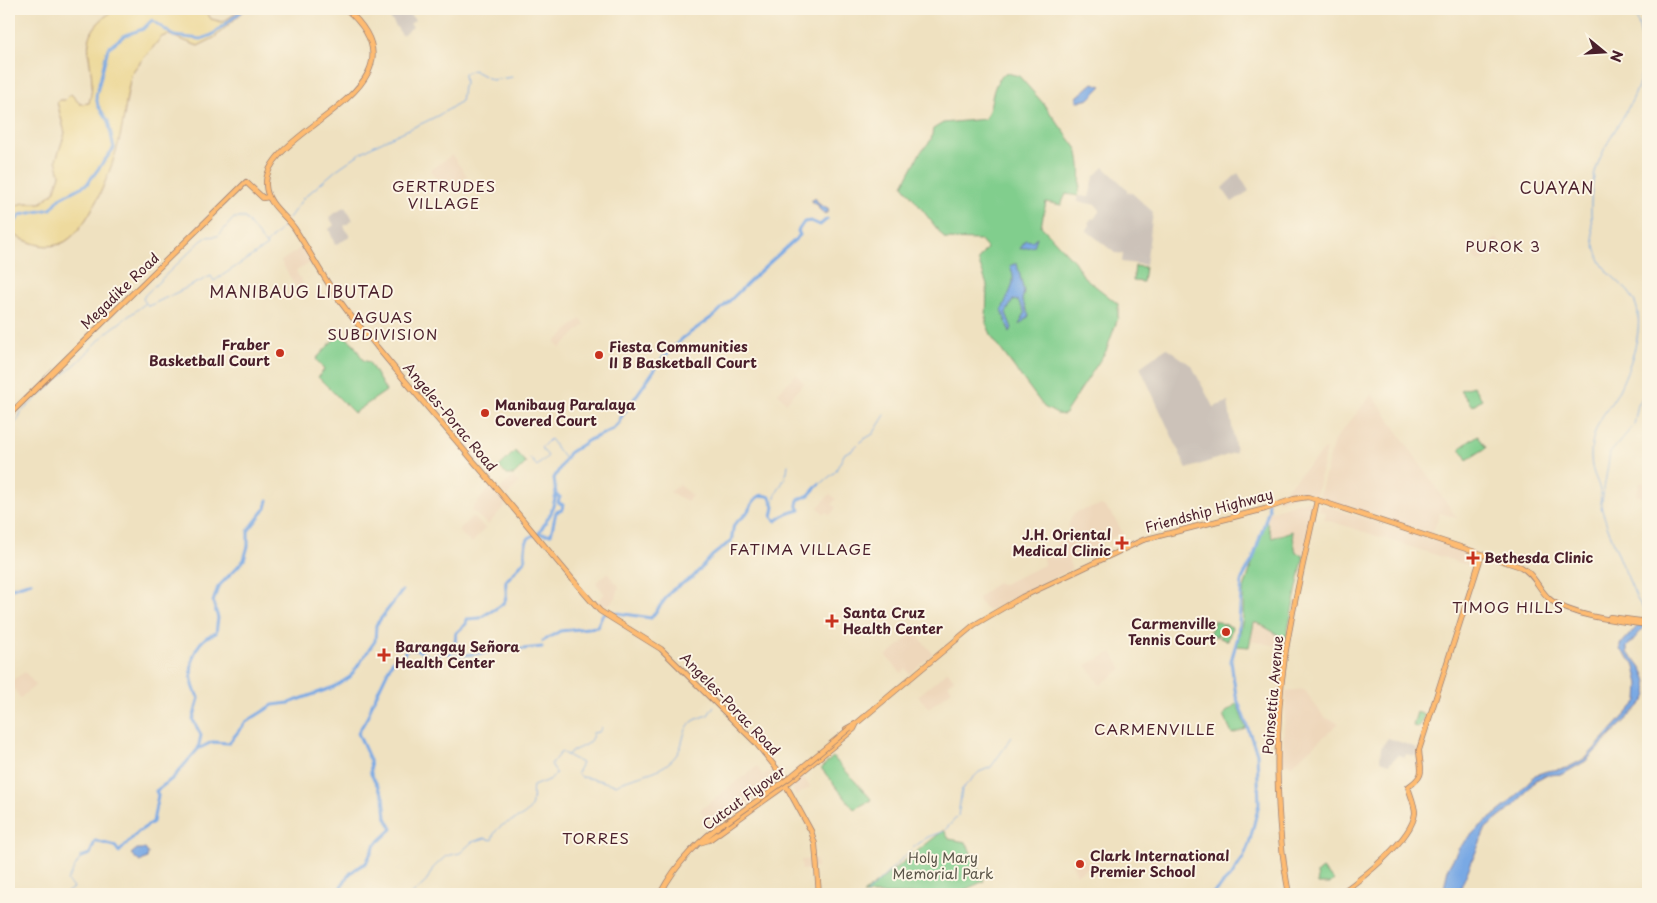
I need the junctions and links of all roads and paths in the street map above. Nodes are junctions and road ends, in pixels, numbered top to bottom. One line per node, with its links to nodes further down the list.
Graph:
1 (346, 9): 3 (main road)
2 (246, 182): 3 (main road, Angeles-Porac Road); 4 (main road, Megadike Road)
3 (268, 197): 10 (main road, Angeles-Porac Road)
4 (9, 415)
5 (1317, 501): 6 (main road, Friendship Highway); 8 (main road, Friendship Highway); 14 (main road, Poinsettia Avenue)
6 (1482, 554): 7 (main road, Friendship Highway); 15 (main road)
7 (1648, 623)
8 (857, 723): 9 (main road, Friendship Highway); 11 (main road, Cutcut Flyover, bridge)
9 (796, 774): 10 (main road, Friendship Highway); 10 (main road, Friendship Highway)
10 (784, 783): 11 (main road, Friendship Highway); 13 (main road, Angeles-Porac Road)
11 (699, 843): 12 (main road, Friendship Highway)
12 (660, 894)
13 (819, 894)
14 (1288, 894)
15 (1340, 894)

